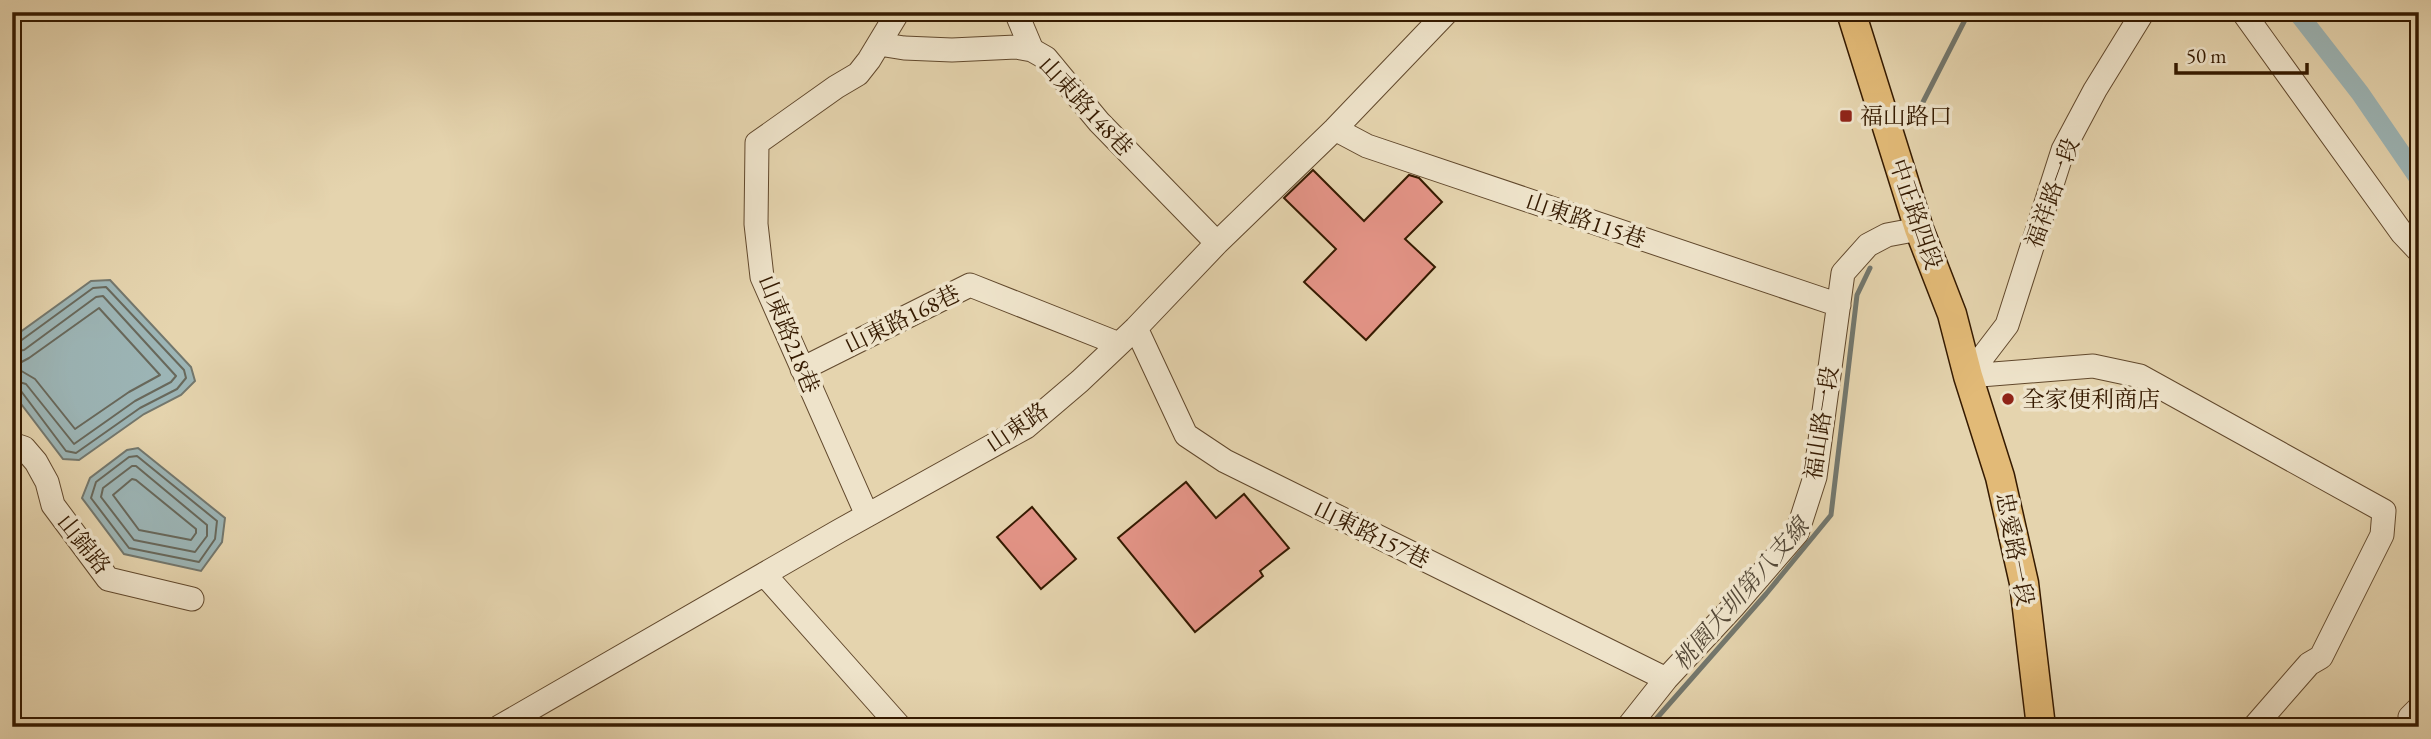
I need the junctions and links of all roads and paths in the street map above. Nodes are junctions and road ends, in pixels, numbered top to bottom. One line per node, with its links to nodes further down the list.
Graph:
1 (898, 12): 7 (street)
2 (1016, 12): 8 (street)
3 (1447, 12): 9 (street, 山東路)
4 (1851, 12): 10 (main road, 中正路四段)
5 (2143, 12): 16 (street, 福祥路一段)
6 (2243, 12): 12 (street)
7 (879, 44): 8 (street, 山東路148巷); 15 (street, 山東路218巷)
8 (1032, 50): 11 (street, 山東路148巷)
9 (1335, 129): 11 (street, 山東路); 13 (street, 山東路115巷)
10 (1919, 229): 13 (street, 福山路一段); 16 (main road, 中正路四段)
11 (1217, 243): 14 (street, 山東路)
12 (2419, 251)
13 (1839, 305): 21 (street, 福山路一段)
14 (1128, 336): 15 (street, 山東路168巷); 18 (street, 山東路); 21 (street, 山東路157巷)
15 (802, 369): 18 (street, 山東路218巷)
16 (1968, 376): 25 (main road, 忠愛路一段); 26 (street)
17 (12, 444): 20 (street, 山錦路)
18 (867, 515): 19 (street, 山東路)
19 (764, 574): 22 (street, 山東路); 23 (street)
20 (192, 599)
21 (1666, 679): 24 (street, 福山路一段)
22 (499, 727)
23 (900, 727)
24 (1628, 727)
25 (2041, 727)
26 (2254, 727)

